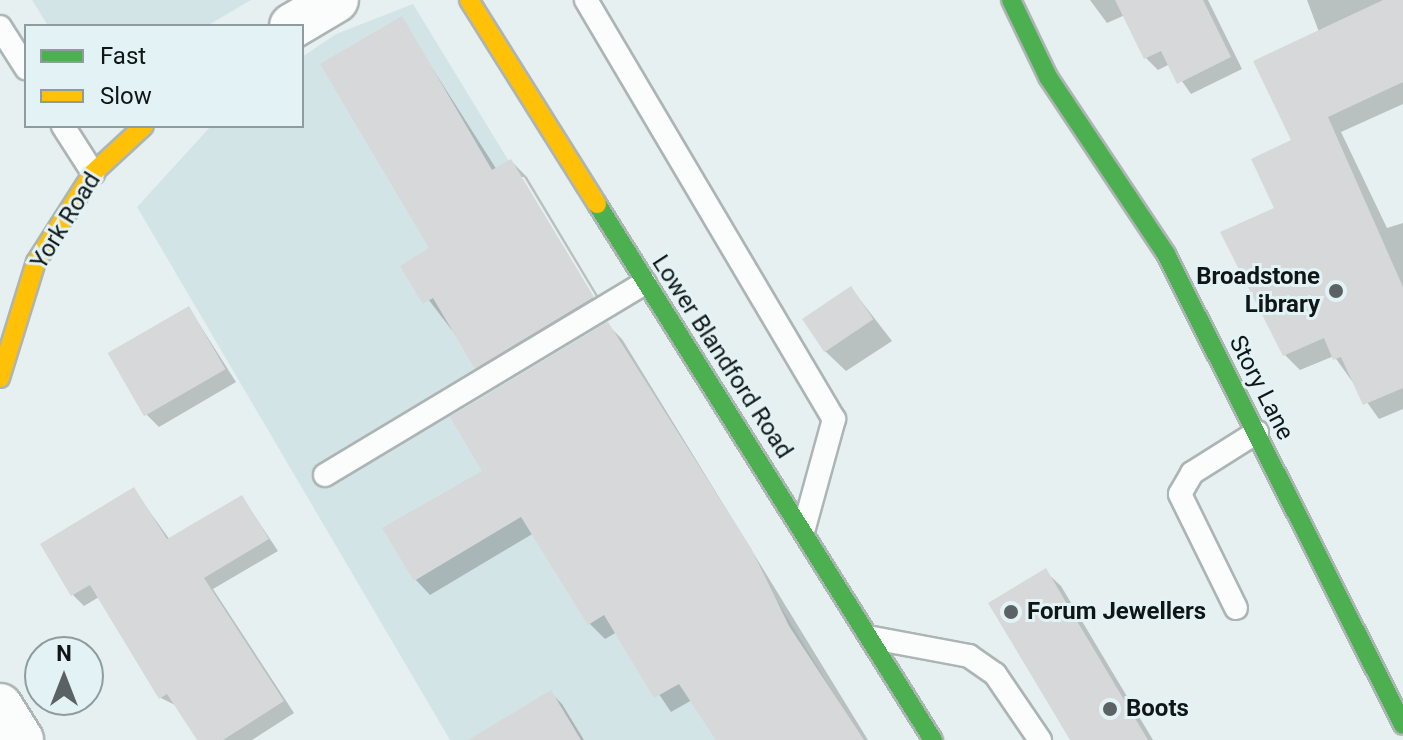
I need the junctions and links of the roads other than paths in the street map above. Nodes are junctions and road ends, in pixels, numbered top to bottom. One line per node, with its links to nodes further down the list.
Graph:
1 (336, 0): 5 (street)
2 (469, 0): 11 (street, Lower Blandford Road)
3 (586, 0): 15 (lane)
4 (1011, 0): 13 (street, Story Lane)
5 (295, 24)
6 (0, 27): 7 (lane)
7 (24, 65)
8 (64, 128): 10 (lane)
9 (142, 128): 10 (street, York Road)
10 (93, 173): 12 (street, York Road)
11 (645, 283): 14 (lane); 15 (street, Lower Blandford Road)
12 (0, 378)
13 (1257, 432): 16 (lane); 19 (street, Story Lane)
14 (325, 475)
15 (804, 528): 17 (street, Lower Blandford Road)
16 (1236, 608)
17 (873, 638): 21 (street, Lower Blandford Road); 22 (lane)
18 (0, 706): 20 (street)
19 (1403, 725)
20 (21, 740)
21 (933, 740)
22 (1040, 740)

